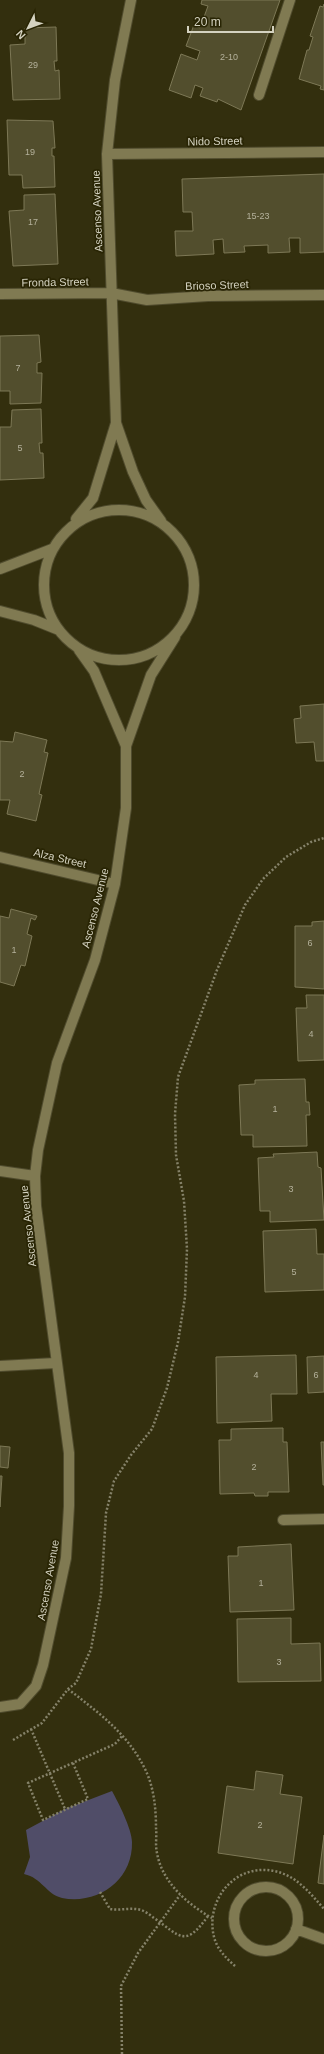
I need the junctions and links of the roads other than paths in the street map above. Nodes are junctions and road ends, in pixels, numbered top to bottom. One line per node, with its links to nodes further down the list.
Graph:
1 (131, 0): 5 (street, Ascenso Avenue)
2 (290, 0): 3 (street)
3 (259, 95)
4 (324, 152): 5 (street, Nido Street)
5 (107, 154): 6 (street, Ascenso Avenue)
6 (111, 293): 7 (street, Fronda Street); 8 (street, Brioso Street); 9 (street, Ascenso Avenue)
7 (0, 294)
8 (324, 295)
9 (116, 423): 10 (street, Ascenso Avenue); 11 (street, Ascenso Avenue)
10 (161, 521): 11 (street, Ascenso Avenue); 16 (street, Ascenso Avenue)
11 (64, 532): 12 (street, Ascenso Avenue)
12 (52, 549): 13 (street); 15 (street, Ascenso Avenue)
13 (0, 569)
14 (0, 611): 15 (street)
15 (59, 630): 17 (street, Ascenso Avenue)
16 (175, 637): 17 (street, Ascenso Avenue); 18 (street, Ascenso Avenue)
17 (78, 648): 18 (street, Ascenso Avenue)
18 (126, 746): 20 (street, Ascenso Avenue)
19 (0, 857): 20 (street, Alza Street)
20 (115, 884): 22 (street, Ascenso Avenue)
21 (0, 1171): 22 (street)
22 (35, 1176): 23 (street, Ascenso Avenue)
23 (56, 1363): 24 (street); 27 (street, Ascenso Avenue)
24 (0, 1366)
25 (324, 1519): 26 (street)
26 (283, 1520)
27 (0, 1707)
28 (296, 1929): 28 (street); 29 (street)
29 (324, 1939)

